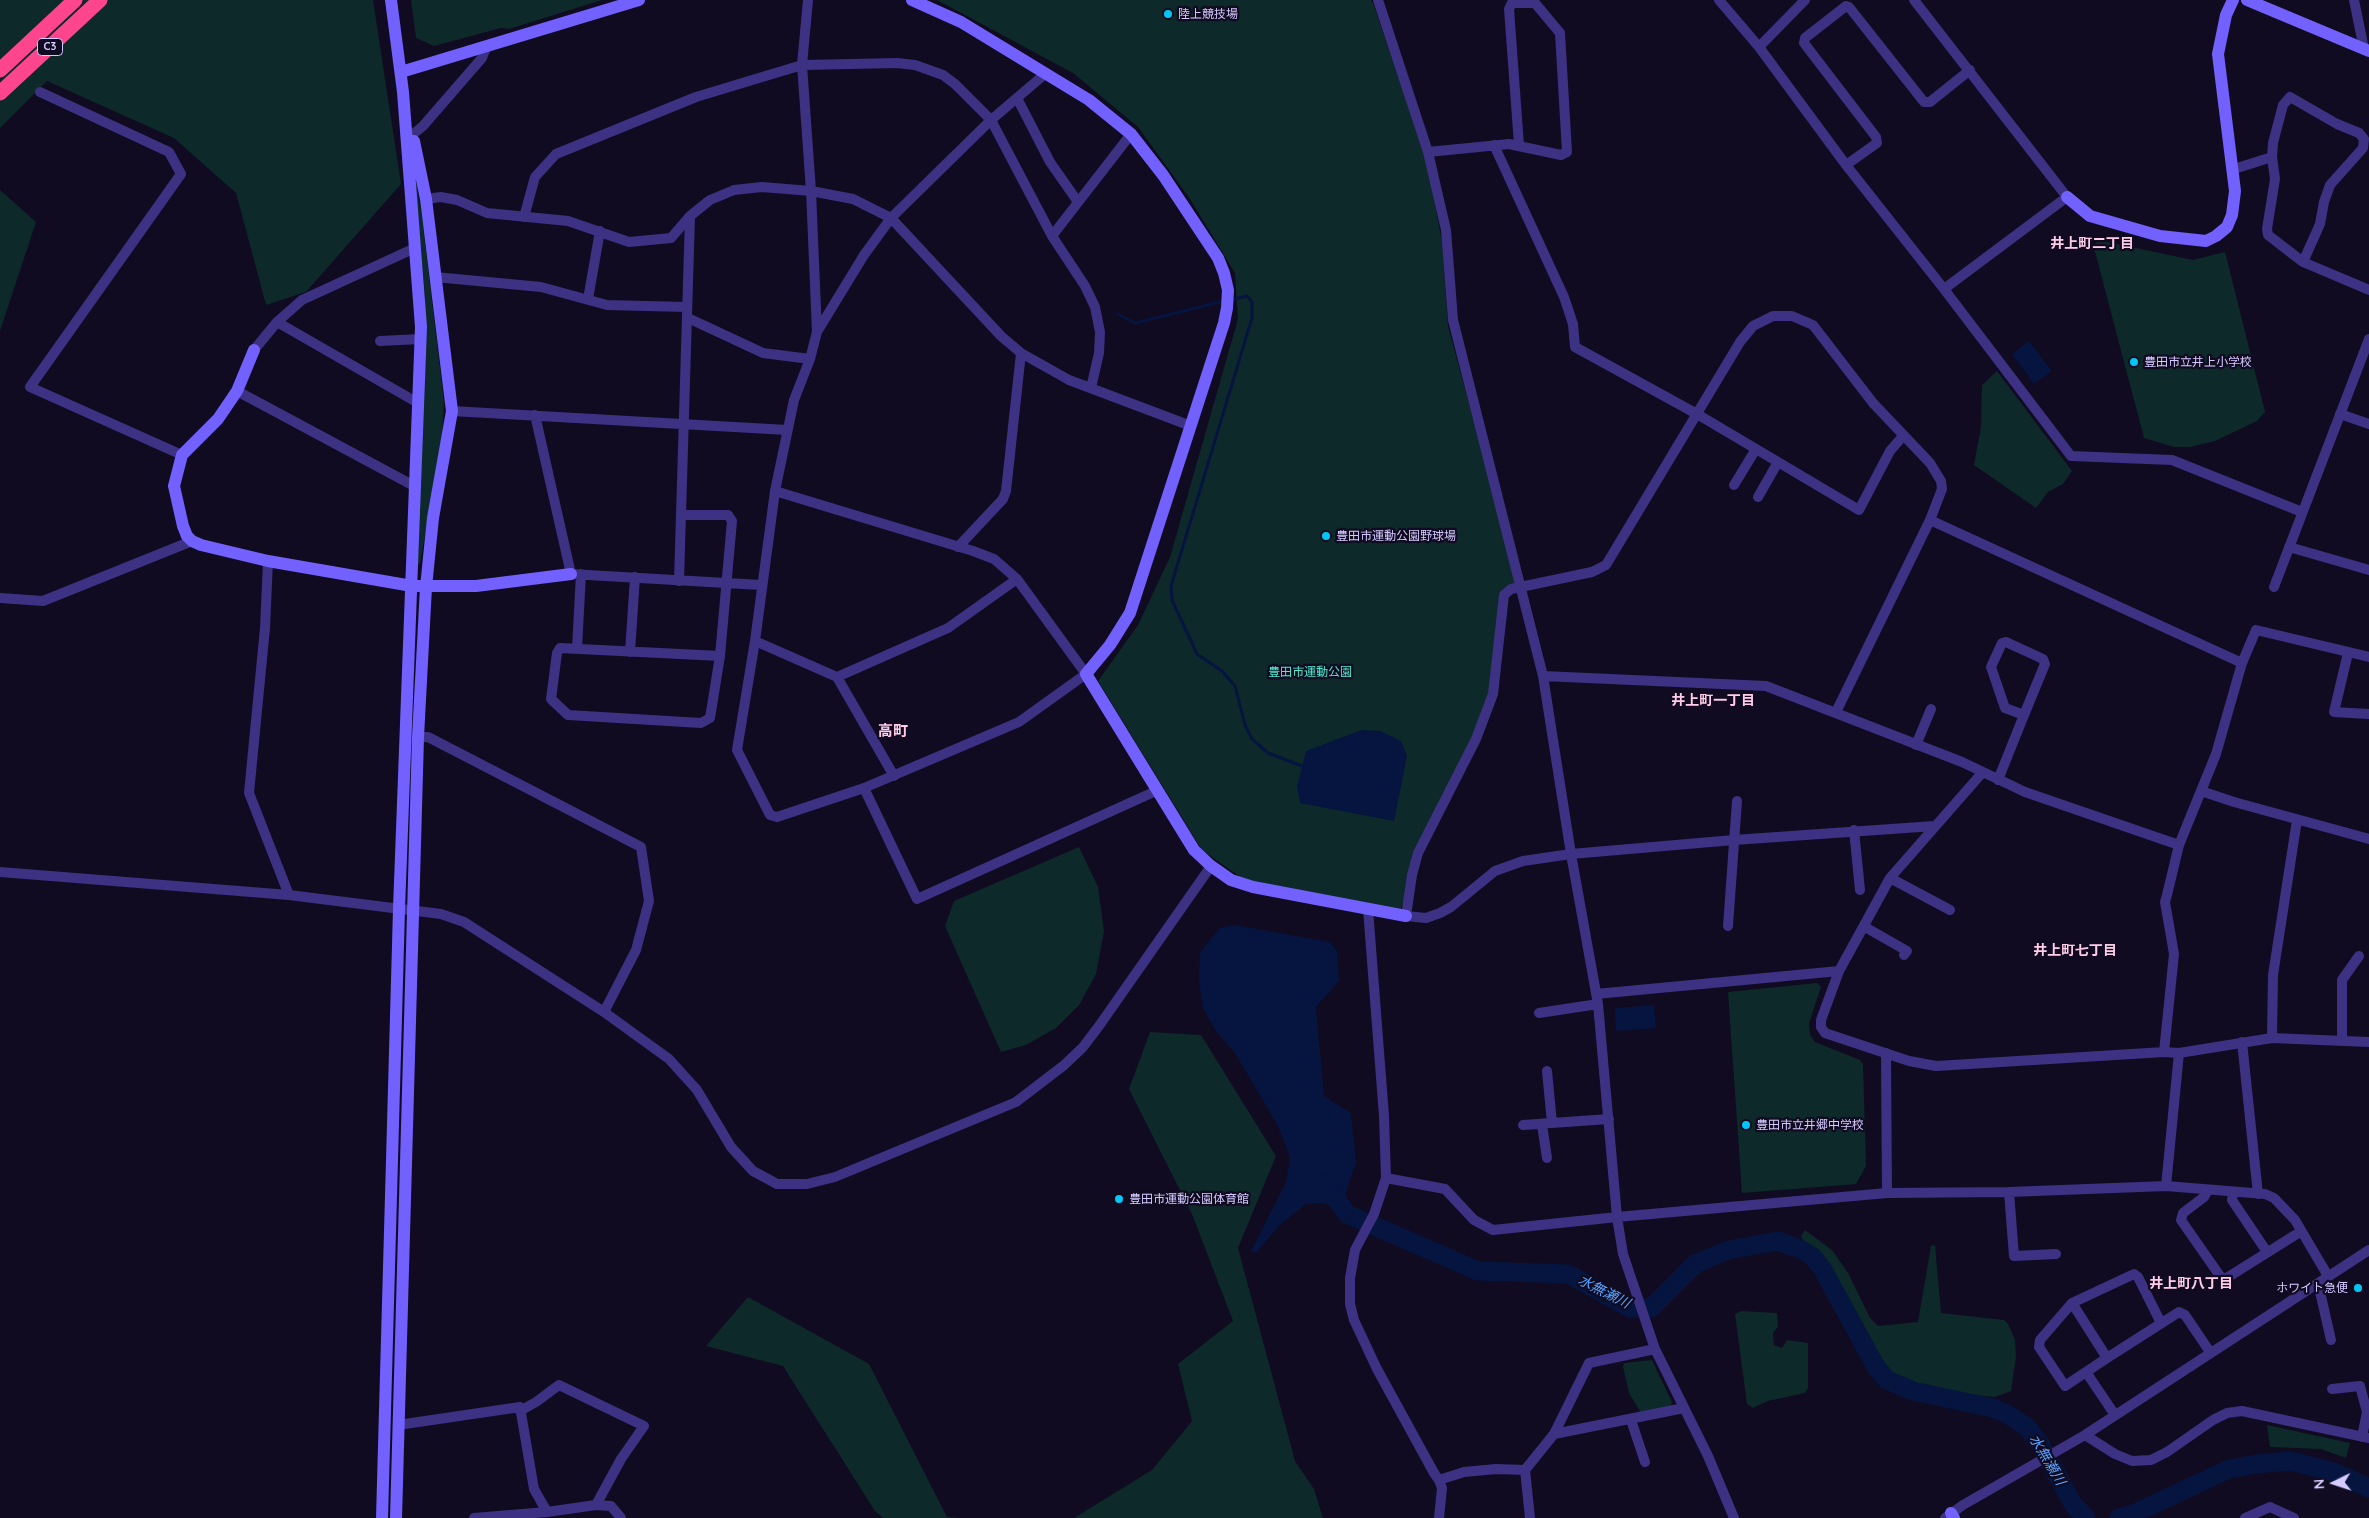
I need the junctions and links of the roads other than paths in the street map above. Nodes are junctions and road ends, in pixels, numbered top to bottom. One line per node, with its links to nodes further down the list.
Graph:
1 (75, 0): 18 (highway, C3)
2 (100, 0): 24 (highway, C3)
3 (391, 0): 20 (street)
4 (639, 0): 15 (street)
5 (808, 0): 17 (street)
6 (912, 0): 21 (street)
7 (1378, 0): 31 (street)
8 (1719, 0): 14 (street)
9 (1805, 0): 14 (street)
10 (1914, 0): 19 (street)
11 (2233, 0): 34 (street)
12 (2247, 0): 16 (street)
13 (2354, 0): 16 (street)
14 (1759, 47): 33 (street)
15 (486, 48): 20 (street); 28 (street)
16 (2366, 50)
17 (802, 65): 26 (street); 35 (street); 39 (street)
18 (0, 70)
19 (1970, 70): 33 (street); 36 (street)
20 (401, 72): 23 (street)
21 (1045, 74): 25 (street); 27 (street)
22 (40, 92): 72 (street)
23 (404, 92): 28 (street); 44 (street)
24 (0, 94)
25 (1017, 98): 26 (street); 38 (street)
26 (991, 120): 41 (street); 43 (street)
27 (1132, 134): 38 (street); 68 (street)
28 (412, 135): 37 (street)
29 (1494, 145): 30 (street); 31 (street); 63 (street)
30 (1519, 145): 30 (street)
31 (1428, 152): 95 (street)
32 (2272, 157): 34 (street); 45 (street); 45 (street)
33 (1846, 165): 47 (street)
34 (2234, 170): 36 (street)
35 (811, 191): 40 (street); 41 (street); 52 (street)
36 (2067, 197): 47 (street)
37 (426, 199): 39 (street); 46 (street)
38 (1078, 202): 43 (street)
39 (524, 216): 42 (street)
40 (690, 216): 42 (street); 50 (street)
41 (891, 218): 52 (street); 57 (street)
42 (600, 231): 49 (street)
43 (1052, 236): 59 (street)
44 (415, 248): 51 (street); 53 (street)
45 (2303, 262): 48 (street)
46 (436, 276): 49 (street); 62 (street)
47 (1944, 289): 78 (street)
48 (2369, 290)
49 (588, 299): 50 (street)
50 (687, 313): 58 (street); 66 (street)
51 (277, 322): 56 (street); 61 (street)
52 (817, 332): 58 (street)
53 (420, 339): 55 (street); 61 (street)
54 (2369, 339): 64 (street)
55 (380, 341)
56 (254, 350): 60 (street)
57 (1021, 353): 59 (street); 82 (street)
58 (810, 359): 69 (street)
59 (1091, 388): 68 (street)
60 (237, 391): 72 (street); 75 (street)
61 (418, 403): 75 (street)
62 (452, 411): 65 (street); 93 (street)
63 (1697, 414): 70 (street); 71 (street); 95 (street)
64 (2340, 414): 67 (street); 78 (street)
65 (535, 415): 66 (street); 86 (street)
66 (684, 424): 69 (street); 79 (street)
67 (2369, 424)
68 (1191, 426): 104 (street)
69 (787, 430): 76 (street)
70 (1903, 436): 73 (street); 80 (street)
71 (1756, 449): 73 (street); 74 (street)
72 (182, 455): 81 (street)
73 (1778, 462): 77 (street)
74 (1734, 485)
75 (416, 487): 91 (street)
76 (775, 491): 82 (street); 92 (street)
77 (1758, 497)
78 (2302, 512): 83 (street)
79 (681, 515): 89 (street); 90 (street)
80 (1930, 520): 103 (street); 108 (street)
81 (192, 541): 84 (street); 96 (street)
82 (958, 546): 88 (street)
83 (2289, 547): 85 (street); 94 (street)
84 (268, 561): 91 (street); 131 (street)
85 (2369, 570)
86 (576, 574): 87 (street); 93 (street); 98 (street)
87 (636, 577): 89 (street); 99 (street)
88 (1017, 579): 104 (street); 106 (street)
89 (679, 581): 90 (street)
90 (728, 584): 92 (street); 101 (street)
91 (412, 586): 93 (street); 132 (street)
92 (761, 586): 97 (street)
93 (426, 587): 111 (street)
94 (2274, 587)
95 (1519, 588): 105 (street); 136 (street)
96 (0, 598)
97 (755, 641): 106 (street); 116 (street)
98 (577, 648): 99 (street); 101 (street)
99 (630, 652): 101 (street)
100 (2348, 653): 102 (street); 103 (street); 109 (street)
101 (720, 656)
102 (2369, 657)
103 (2242, 663): 118 (street)
104 (1086, 674): 114 (street); 117 (street)
105 (1543, 676): 108 (street); 126 (street)
106 (837, 677): 114 (street)
107 (1931, 709): 112 (street)
108 (1836, 712): 112 (street)
109 (2369, 714)
110 (2024, 715): 110 (street); 115 (street)
111 (418, 737): 135 (street); 143 (street)
112 (1916, 745): 113 (street)
113 (1982, 773): 115 (street); 121 (street)
114 (894, 776): 116 (street)
115 (1998, 780): 125 (street)
116 (864, 788): 117 (street)
117 (1156, 790): 127 (street)
118 (2201, 791): 120 (street); 125 (street)
119 (1738, 801): 124 (street)
120 (2297, 820): 123 (street); 145 (street)
121 (1934, 826): 122 (street); 129 (street)
122 (1854, 830): 124 (street); 130 (street)
123 (2369, 839)
124 (1734, 840): 126 (street); 137 (street)
125 (2179, 845): 149 (street)
126 (1571, 854): 136 (street); 142 (street)
127 (1211, 866): 133 (street); 143 (street)
128 (0, 872): 131 (street)
129 (1890, 878): 134 (street); 138 (street)
130 (1860, 890)
131 (289, 895): 132 (street)
132 (399, 909): 135 (street); 193 (street)
133 (1368, 909): 136 (street); 157 (street)
134 (1950, 910)
135 (414, 911): 143 (street); 183 (street)
136 (1406, 916)
137 (1728, 926)
138 (1865, 927): 139 (street); 141 (street)
139 (1904, 955)
140 (2359, 956): 146 (street)
141 (1839, 971): 142 (street); 150 (street)
142 (1597, 999): 144 (street); 153 (street)
143 (604, 1012)
144 (1539, 1014)
145 (2272, 1038): 146 (street); 147 (street)
146 (2342, 1040): 148 (street)
147 (2242, 1042): 151 (street); 163 (street)
148 (2369, 1042)
149 (2164, 1052): 150 (street); 151 (street)
150 (1886, 1053): 162 (street)
151 (2179, 1053): 158 (street)
152 (1547, 1071): 154 (street)
153 (1609, 1119): 154 (street); 164 (street)
154 (1547, 1124): 155 (street); 156 (street)
155 (1524, 1125)
156 (1547, 1158)
157 (1386, 1178): 164 (street); 189 (street)
158 (2166, 1186): 159 (street); 160 (street)
159 (2208, 1190): 161 (street); 167 (street)
160 (2009, 1192): 162 (street); 168 (street)
161 (2233, 1192): 163 (street); 167 (street)
162 (1887, 1193): 164 (street)
163 (2258, 1194): 165 (street)
164 (1617, 1217): 174 (street)
165 (2300, 1232): 167 (street); 169 (street)
166 (2369, 1250): 169 (street)
167 (2267, 1252)
168 (2056, 1254)
169 (2328, 1276): 170 (street)
170 (2318, 1283): 173 (street); 175 (street)
171 (2072, 1303): 172 (street); 176 (street); 177 (street)
172 (2161, 1323): 175 (street); 176 (street)
173 (2330, 1340)
174 (1655, 1350): 179 (street); 184 (street)
175 (2210, 1352): 181 (street)
176 (2107, 1358): 177 (street)
177 (2086, 1372): 181 (street)
178 (2332, 1389): 186 (street)
179 (1684, 1408): 182 (street); 199 (street)
180 (520, 1411): 183 (street); 190 (street); 191 (street)
181 (2115, 1415): 185 (street)
182 (1631, 1420): 184 (street); 187 (street)
183 (398, 1425): 194 (street)
184 (1554, 1434): 188 (street)
185 (2085, 1435): 186 (street); 192 (street)
186 (2365, 1438)
187 (1645, 1462)
188 (1525, 1470): 189 (street); 198 (street)
189 (1439, 1480): 197 (street)
190 (596, 1504): 191 (street); 196 (street)
191 (547, 1512): 195 (street)
192 (1950, 1516)
193 (382, 1518)
194 (396, 1518)
195 (474, 1518)
196 (621, 1518)
197 (1439, 1518)
198 (1530, 1518)
199 (1734, 1518)
200 (2245, 1518): 201 (street)
201 (2294, 1518)

